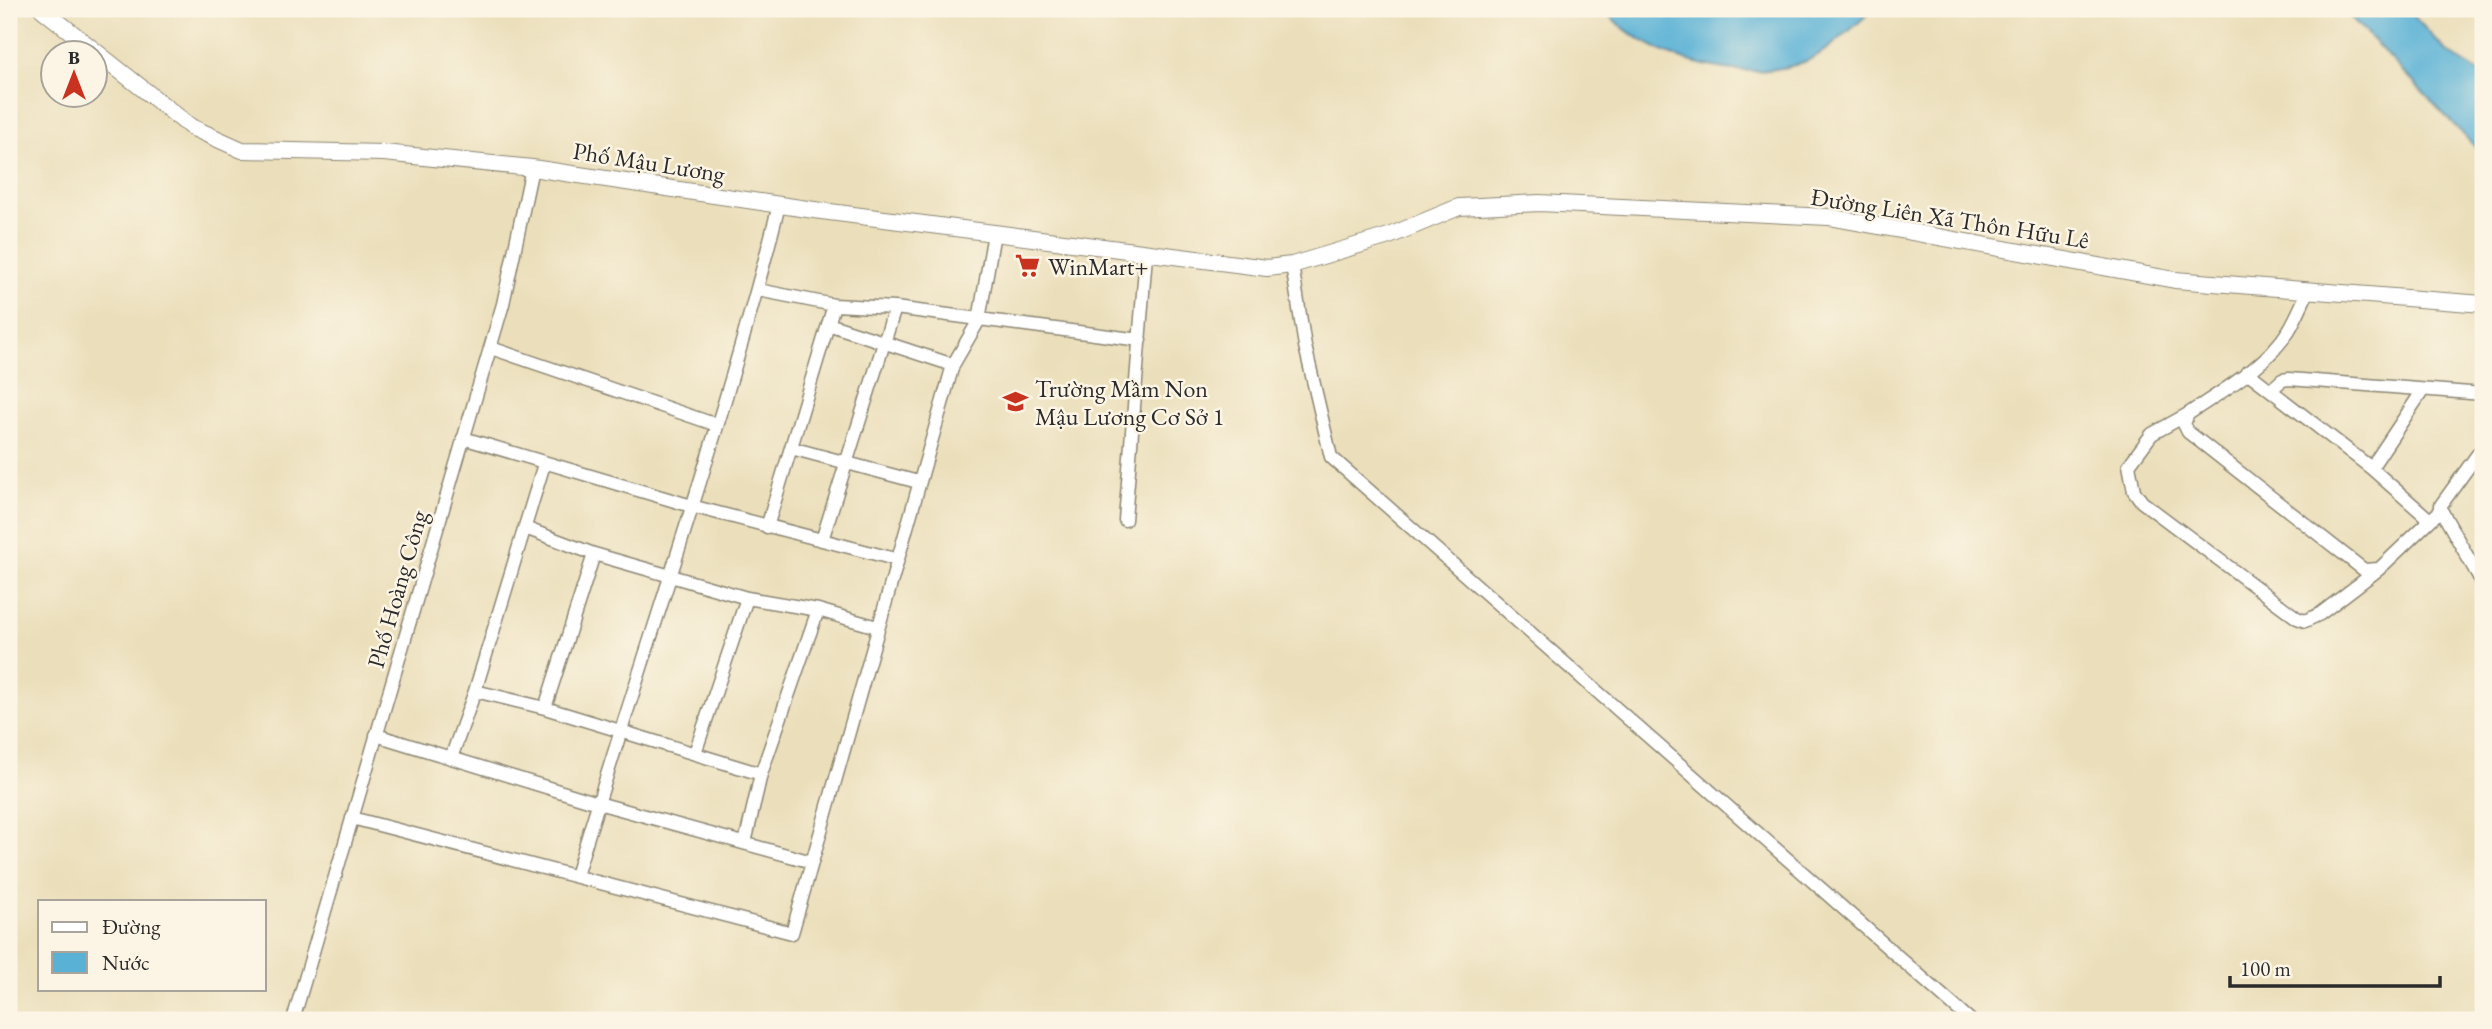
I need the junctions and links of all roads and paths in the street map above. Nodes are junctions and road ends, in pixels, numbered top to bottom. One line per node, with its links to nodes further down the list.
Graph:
1 (42, 9): 2 (street, Phố Mậu Lương)
2 (532, 167): 3 (street, Phố Mậu Lương); 16 (street, Phố Hoàng Công)
3 (779, 205): 4 (street, Phố Mậu Lương); 7 (street)
4 (994, 233): 5 (street, Phố Mậu Lương); 12 (street)
5 (1146, 255): 6 (street, Phố Mậu Lương); 14 (street)
6 (1292, 265): 8 (street, Đường Liên Xã Thôn Hữu Lê); 59 (street)
7 (758, 290): 10 (street); 23 (street)
8 (2309, 290): 9 (street, Đường Liên Xã Thôn Hữu Lê); 18 (street)
9 (2483, 304)
10 (834, 305): 11 (street); 13 (street)
11 (895, 308): 12 (street); 15 (street)
12 (979, 320): 14 (street); 17 (street)
13 (828, 324): 15 (street); 25 (street)
14 (1140, 340): 33 (street)
15 (883, 344): 17 (street); 28 (street)
16 (491, 348): 23 (street); 24 (street, Phố Hoàng Công)
17 (953, 365): 30 (street)
18 (2247, 372): 19 (street); 22 (street)
19 (2271, 390): 20 (street); 29 (street)
20 (2423, 390): 21 (street); 29 (street)
21 (2483, 394)
22 (2188, 414): 40 (street); 40 (street)
23 (717, 425): 31 (street)
24 (463, 439): 27 (street); 49 (street, Phố Hoàng Công)
25 (791, 447): 28 (street); 35 (street)
26 (2483, 447): 32 (street)
27 (544, 464): 31 (street); 36 (street)
28 (846, 464): 30 (street); 37 (street)
29 (2371, 467): 34 (street)
30 (918, 482): 39 (street)
31 (695, 507): 35 (street); 41 (street)
32 (2441, 510): 34 (street); 42 (street)
33 (1125, 520)
34 (2430, 520): 40 (street)
35 (767, 527): 37 (street)
36 (525, 528): 38 (street); 46 (street)
37 (822, 540): 39 (street)
38 (594, 554): 41 (street); 47 (street)
39 (895, 559): 45 (street)
40 (2379, 569)
41 (669, 575): 43 (street); 48 (street)
42 (2483, 584)
43 (747, 598): 44 (street); 50 (street)
44 (818, 610): 45 (street); 52 (street)
45 (877, 626): 56 (street)
46 (475, 691): 47 (street); 51 (street)
47 (545, 708): 48 (street)
48 (619, 730): 50 (street); 53 (street)
49 (376, 735): 51 (street); 54 (street, Phố Hoàng Công)
50 (695, 753): 52 (street)
51 (451, 758): 53 (street)
52 (761, 774): 55 (street)
53 (598, 803): 55 (street); 57 (street)
54 (352, 818): 57 (street); 58 (street, Phố Hoàng Công)
55 (745, 843): 56 (street)
56 (812, 862): 57 (street)
57 (576, 876)
58 (293, 1020)
59 (1970, 1020)

